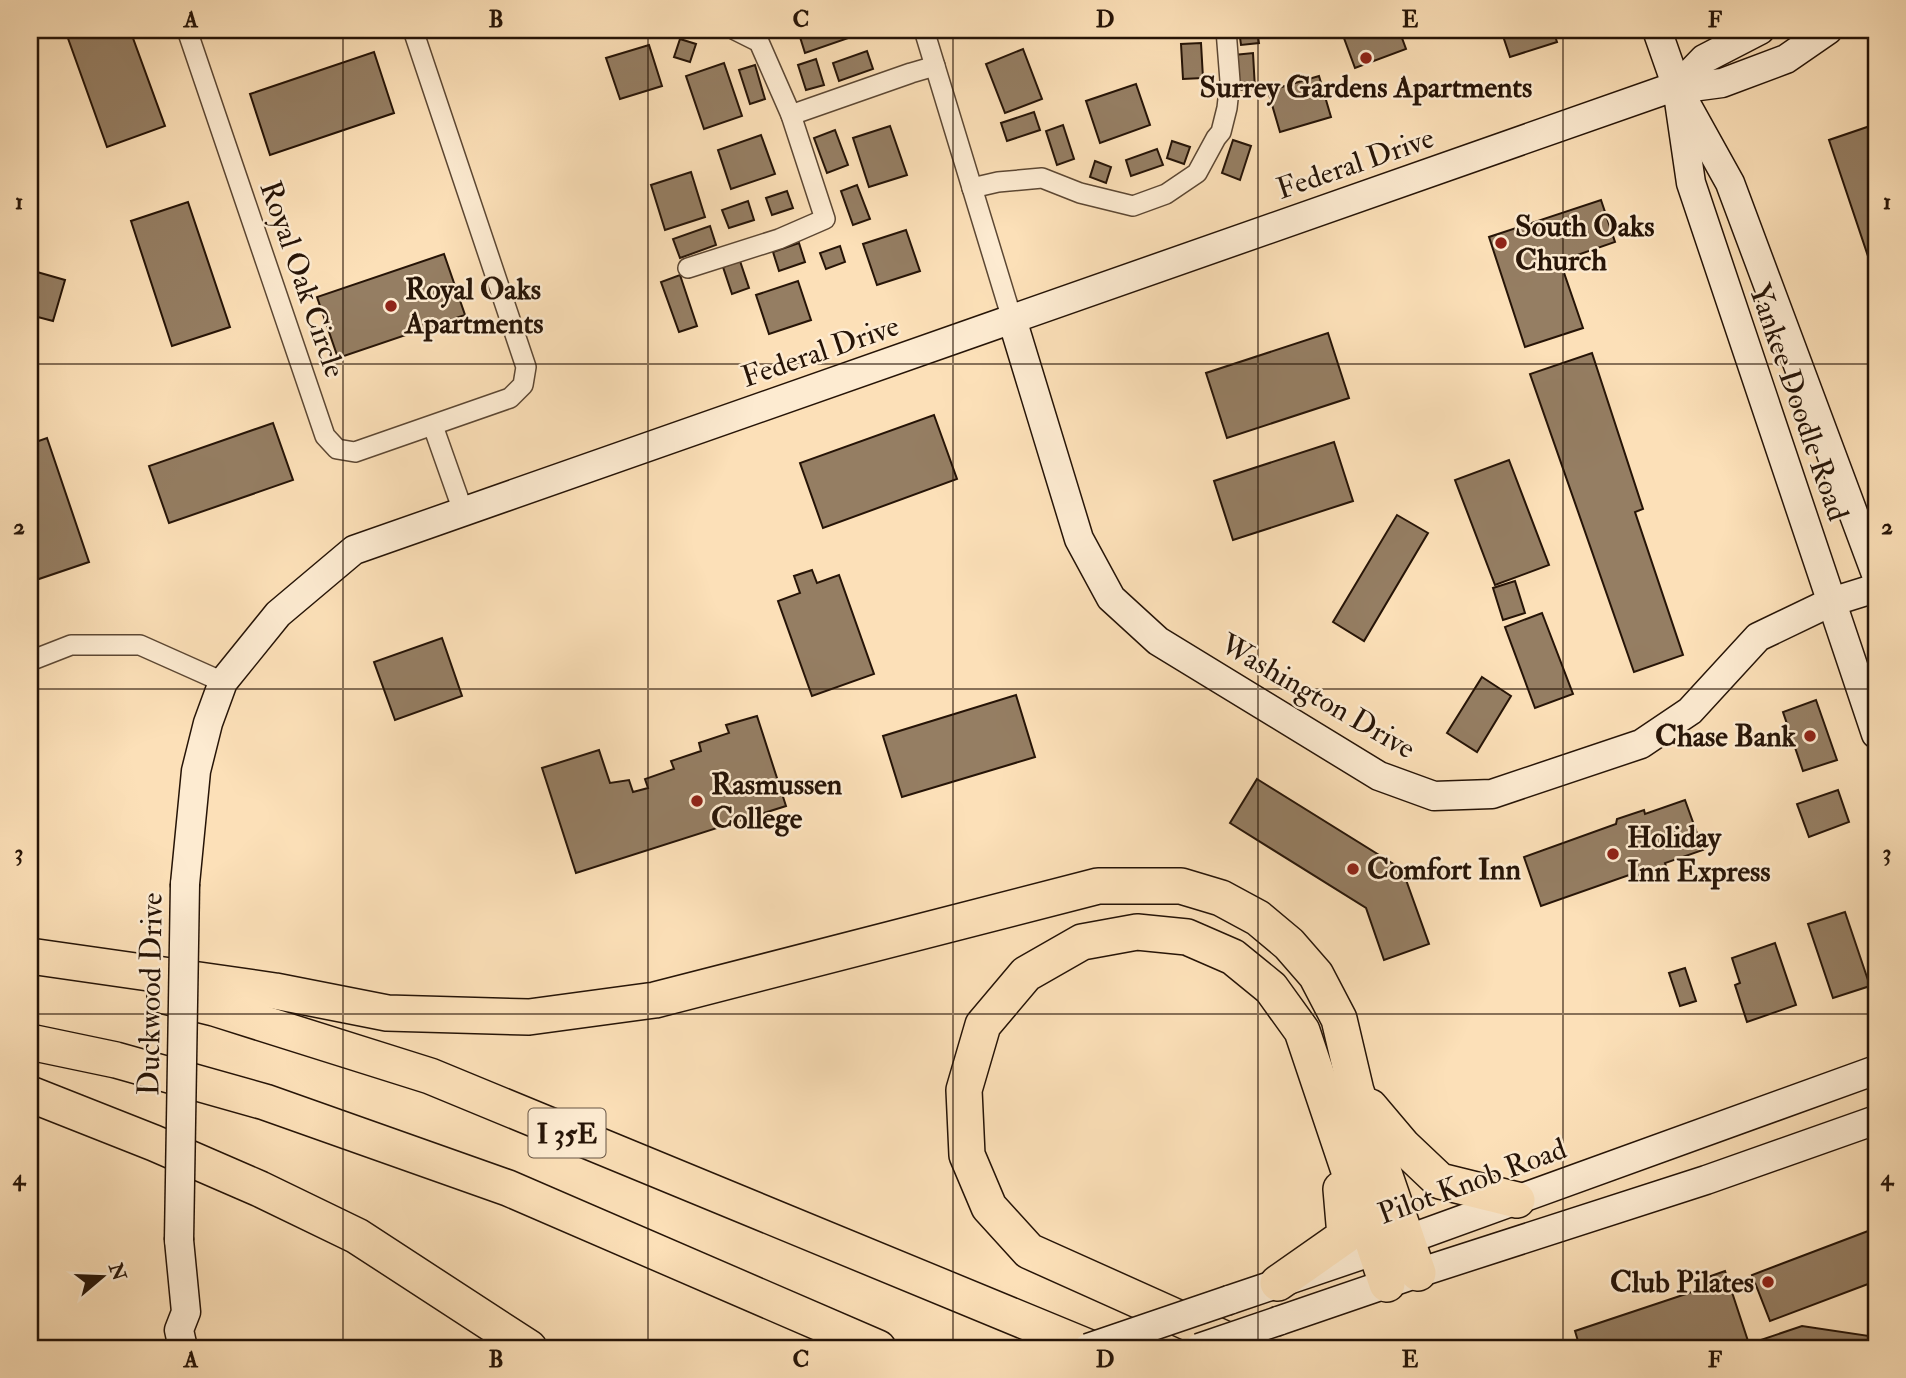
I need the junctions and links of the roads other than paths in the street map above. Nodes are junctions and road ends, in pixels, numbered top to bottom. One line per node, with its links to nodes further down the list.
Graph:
1 (187, 30): 15 (street, Royal Oak Circle)
2 (413, 30): 15 (street, Royal Oak Circle)
3 (735, 30): 11 (street)
4 (924, 30): 9 (street)
5 (1226, 30): 12 (street)
6 (1657, 30): 10 (street, Yankee Doodle Road)
7 (1760, 30): 10 (street)
8 (1828, 30): 10 (street, Federal Drive)
9 (935, 66): 11 (street); 12 (street)
10 (1677, 87): 14 (street, Federal Drive); 17 (street, Yankee Doodle Road); 19 (street, Yankee Doodle Road)
11 (791, 115): 13 (street)
12 (972, 188): 14 (street)
13 (688, 268)
14 (1012, 318): 16 (street, Federal Drive); 19 (street, Washington Drive)
15 (433, 426): 16 (street)
16 (463, 511): 21 (street, Federal Drive)
17 (1876, 574)
18 (1876, 588): 19 (street, Washington Drive)
19 (1831, 602): 22 (street, Yankee Doodle Road)
20 (30, 661): 21 (street)
21 (223, 682): 35 (street, Duckwood Drive, bridge)
22 (1876, 734)
23 (30, 956): 27 (highway)
24 (30, 963): 40 (highway, I 35E)
25 (30, 1042): 39 (highway, I 35E)
26 (1876, 1070): 31 (street, Pilot Knob Road)
27 (1356, 1091): 31 (highway); 32 (highway)
28 (30, 1094): 38 (highway)
29 (1876, 1119): 33 (street)
30 (1338, 1136): 32 (highway); 34 (highway); 42 (highway)
31 (1517, 1200): 32 (street, Pilot Knob Road)
32 (1391, 1245): 33 (highway); 34 (street, Pilot Knob Road)
33 (1402, 1278): 41 (street, bridge)
34 (1278, 1283): 40 (street, Pilot Knob Road, bridge)
35 (186, 1312): 36 (street, Duckwood Drive); 37 (street, Duckwood Drive)
36 (183, 1348)
37 (202, 1348)
38 (529, 1348)
39 (878, 1348)
40 (1089, 1348)
41 (1199, 1348)
42 (1245, 1348)

